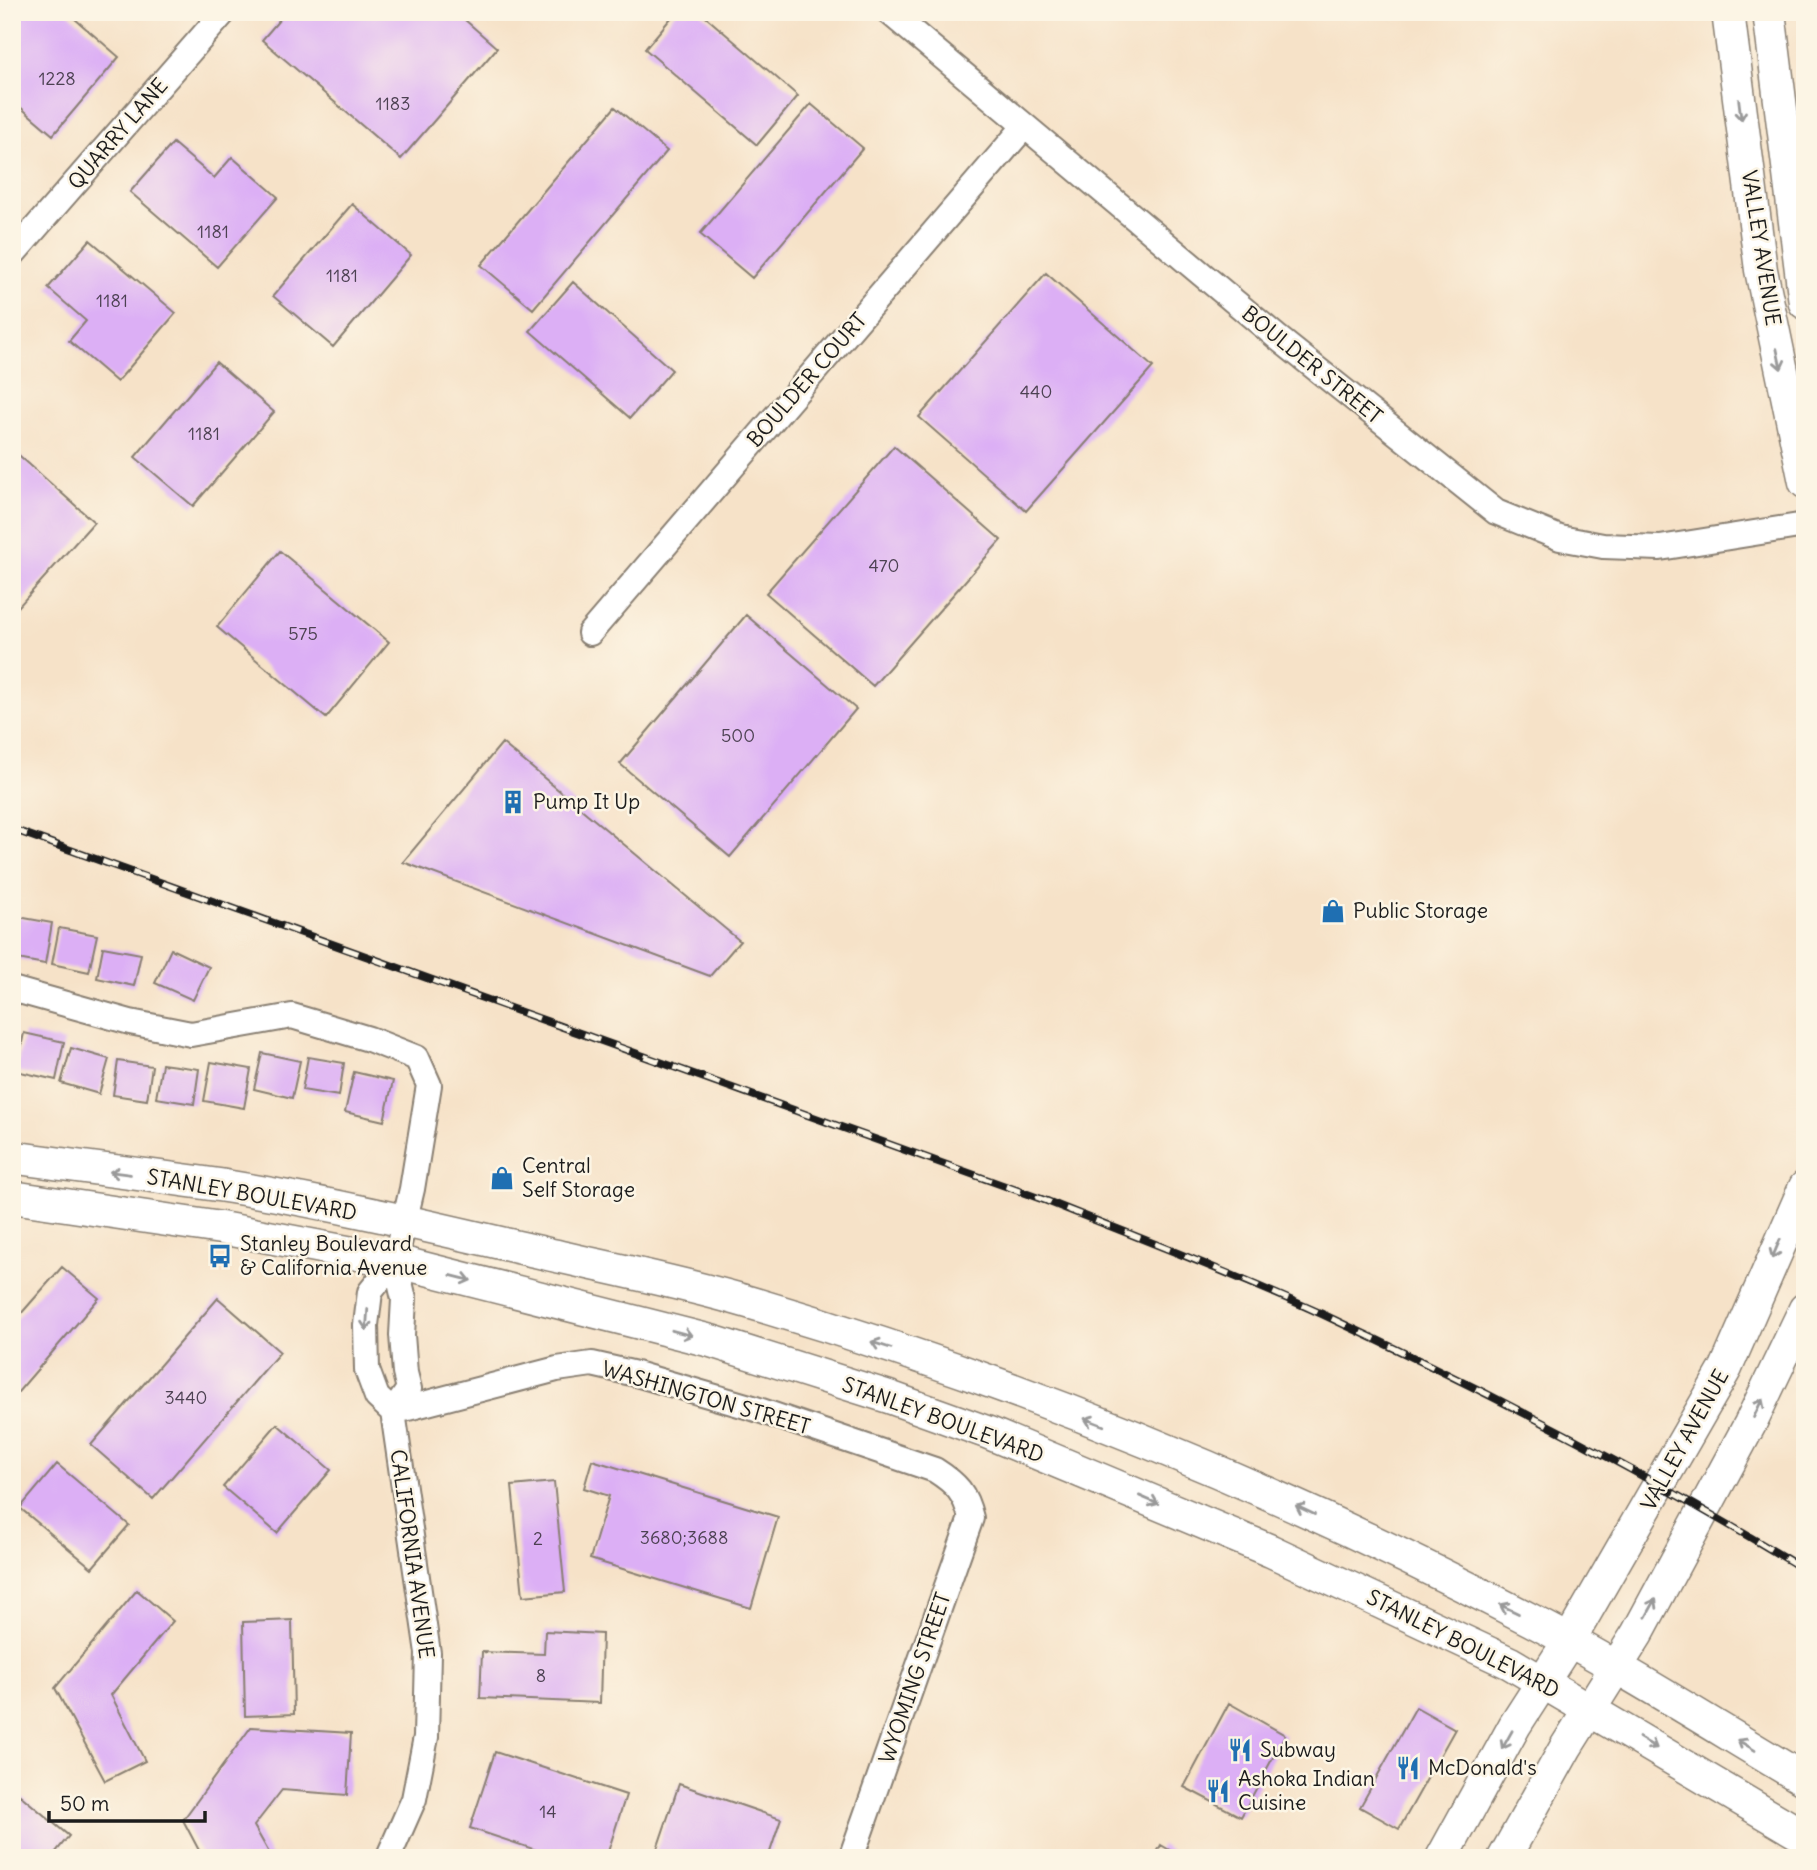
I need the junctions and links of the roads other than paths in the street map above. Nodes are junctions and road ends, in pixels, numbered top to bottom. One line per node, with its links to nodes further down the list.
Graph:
1 (224, 12): 6 (street, QUARRY LANE)
2 (889, 12): 5 (street, BOULDER STREET)
3 (1770, 23): 4 (main road); 7 (main road, VALLEY AVENUE)
4 (1730, 27): 8 (main road, VALLEY AVENUE, one-way to 8)
5 (1024, 127): 9 (street, BOULDER STREET); 10 (street, BOULDER COURT)
6 (12, 255)
7 (1805, 303)
8 (1805, 482)
9 (1805, 525)
10 (590, 633)
11 (12, 989): 15 (street, CALIFORNIA AVENUE)
12 (12, 1157): 15 (main road, STANLEY BOULEVARD, one-way to 12)
13 (1805, 1187): 20 (main road, VALLEY AVENUE, one-way to 20)
14 (12, 1197): 16 (main road, STANLEY BOULEVARD)
15 (404, 1222): 16 (street, CALIFORNIA AVENUE); 20 (main road, STANLEY BOULEVARD, one-way to 15)
16 (395, 1261): 18 (street, CALIFORNIA AVENUE); 18 (street, CALIFORNIA AVENUE, one-way to 18); 22 (main road, STANLEY BOULEVARD, one-way to 22)
17 (1805, 1309): 21 (main road, one-way to 17)
18 (393, 1412): 19 (street, WASHINGTON STREET); 26 (street, CALIFORNIA AVENUE)
19 (966, 1497): 27 (street, WYOMING STREET)
20 (1569, 1642): 21 (main road, STANLEY BOULEVARD); 22 (main road, VALLEY AVENUE)
21 (1616, 1667): 23 (main road); 24 (main road, STANLEY BOULEVARD, one-way to 21)
22 (1542, 1682): 23 (main road, STANLEY BOULEVARD); 28 (main road, VALLEY AVENUE, one-way to 28)
23 (1589, 1709): 25 (main road, STANLEY BOULEVARD, one-way to 25); 29 (main road)
24 (1805, 1780)
25 (1805, 1837)
26 (388, 1858)
27 (851, 1858)
28 (1443, 1858)
29 (1504, 1858)

